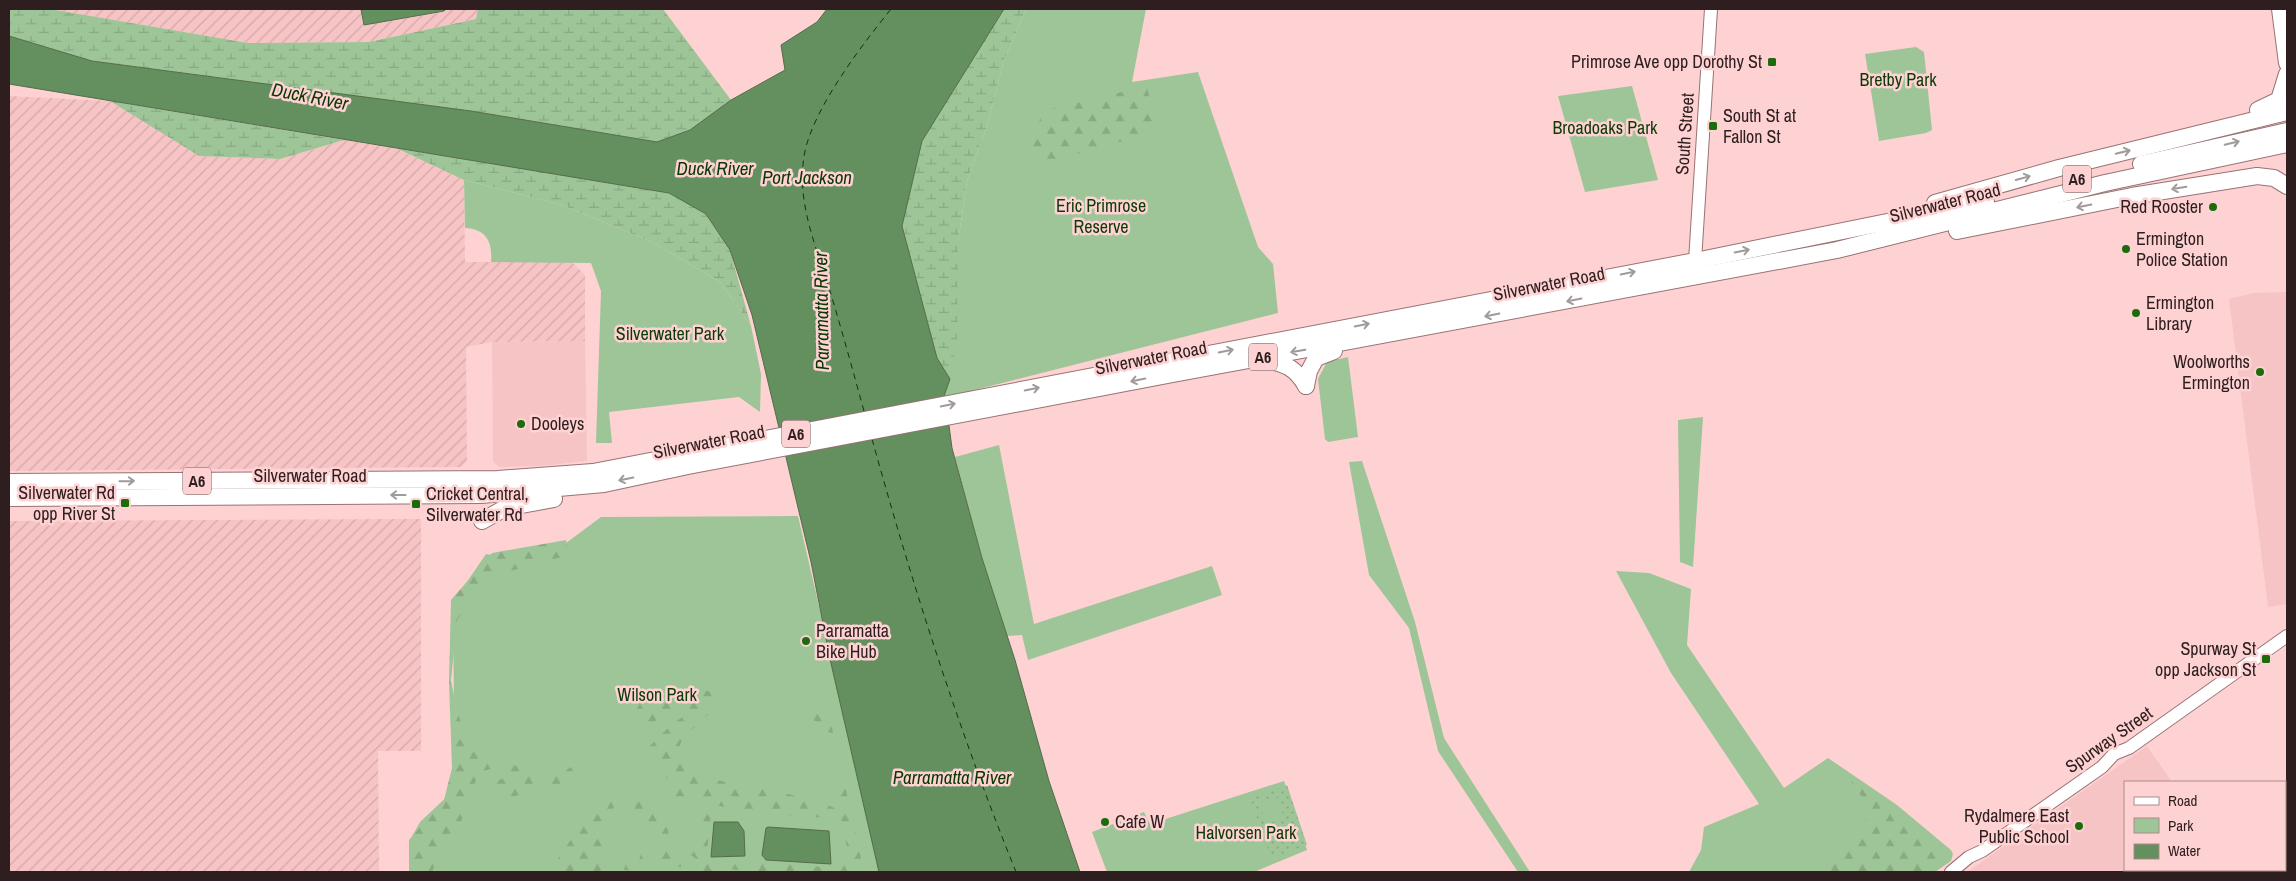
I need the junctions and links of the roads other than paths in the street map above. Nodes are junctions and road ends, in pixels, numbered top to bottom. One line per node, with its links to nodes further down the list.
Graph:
1 (1711, 9): 11 (street, South Street)
2 (2280, 9): 3 (highway)
3 (2287, 63)
4 (2287, 74): 6 (highway)
5 (2287, 112): 6 (highway)
6 (2234, 124): 9 (highway, one-way to 6)
7 (2283, 138): 9 (highway, Silverwater Road / A6, one-way to 7); 10 (highway, Silverwater Road / A6)
8 (2287, 186): 10 (highway, one-way to 10)
9 (1877, 224): 11 (highway, Silverwater Road / A6, one-way to 9)
10 (1837, 250): 12 (highway, Silverwater Road / A6, one-way to 12)
11 (1694, 261): 14 (highway, Silverwater Road / A6, one-way to 11)
12 (1412, 330): 13 (highway, Silverwater Road / A6, one-way to 13); 13 (highway)
13 (1255, 358): 14 (highway, Silverwater Road / A6, one-way to 14)
14 (986, 404): 15 (highway, Silverwater Road / A6)
15 (606, 477): 16 (highway, Silverwater Road / A6, one-way to 15); 17 (highway, Silverwater Road / A6, one-way to 17); 18 (highway)
16 (9, 482)
17 (9, 498)
18 (482, 521)
19 (2287, 636): 20 (street, Spurway Street)
20 (1951, 872)

